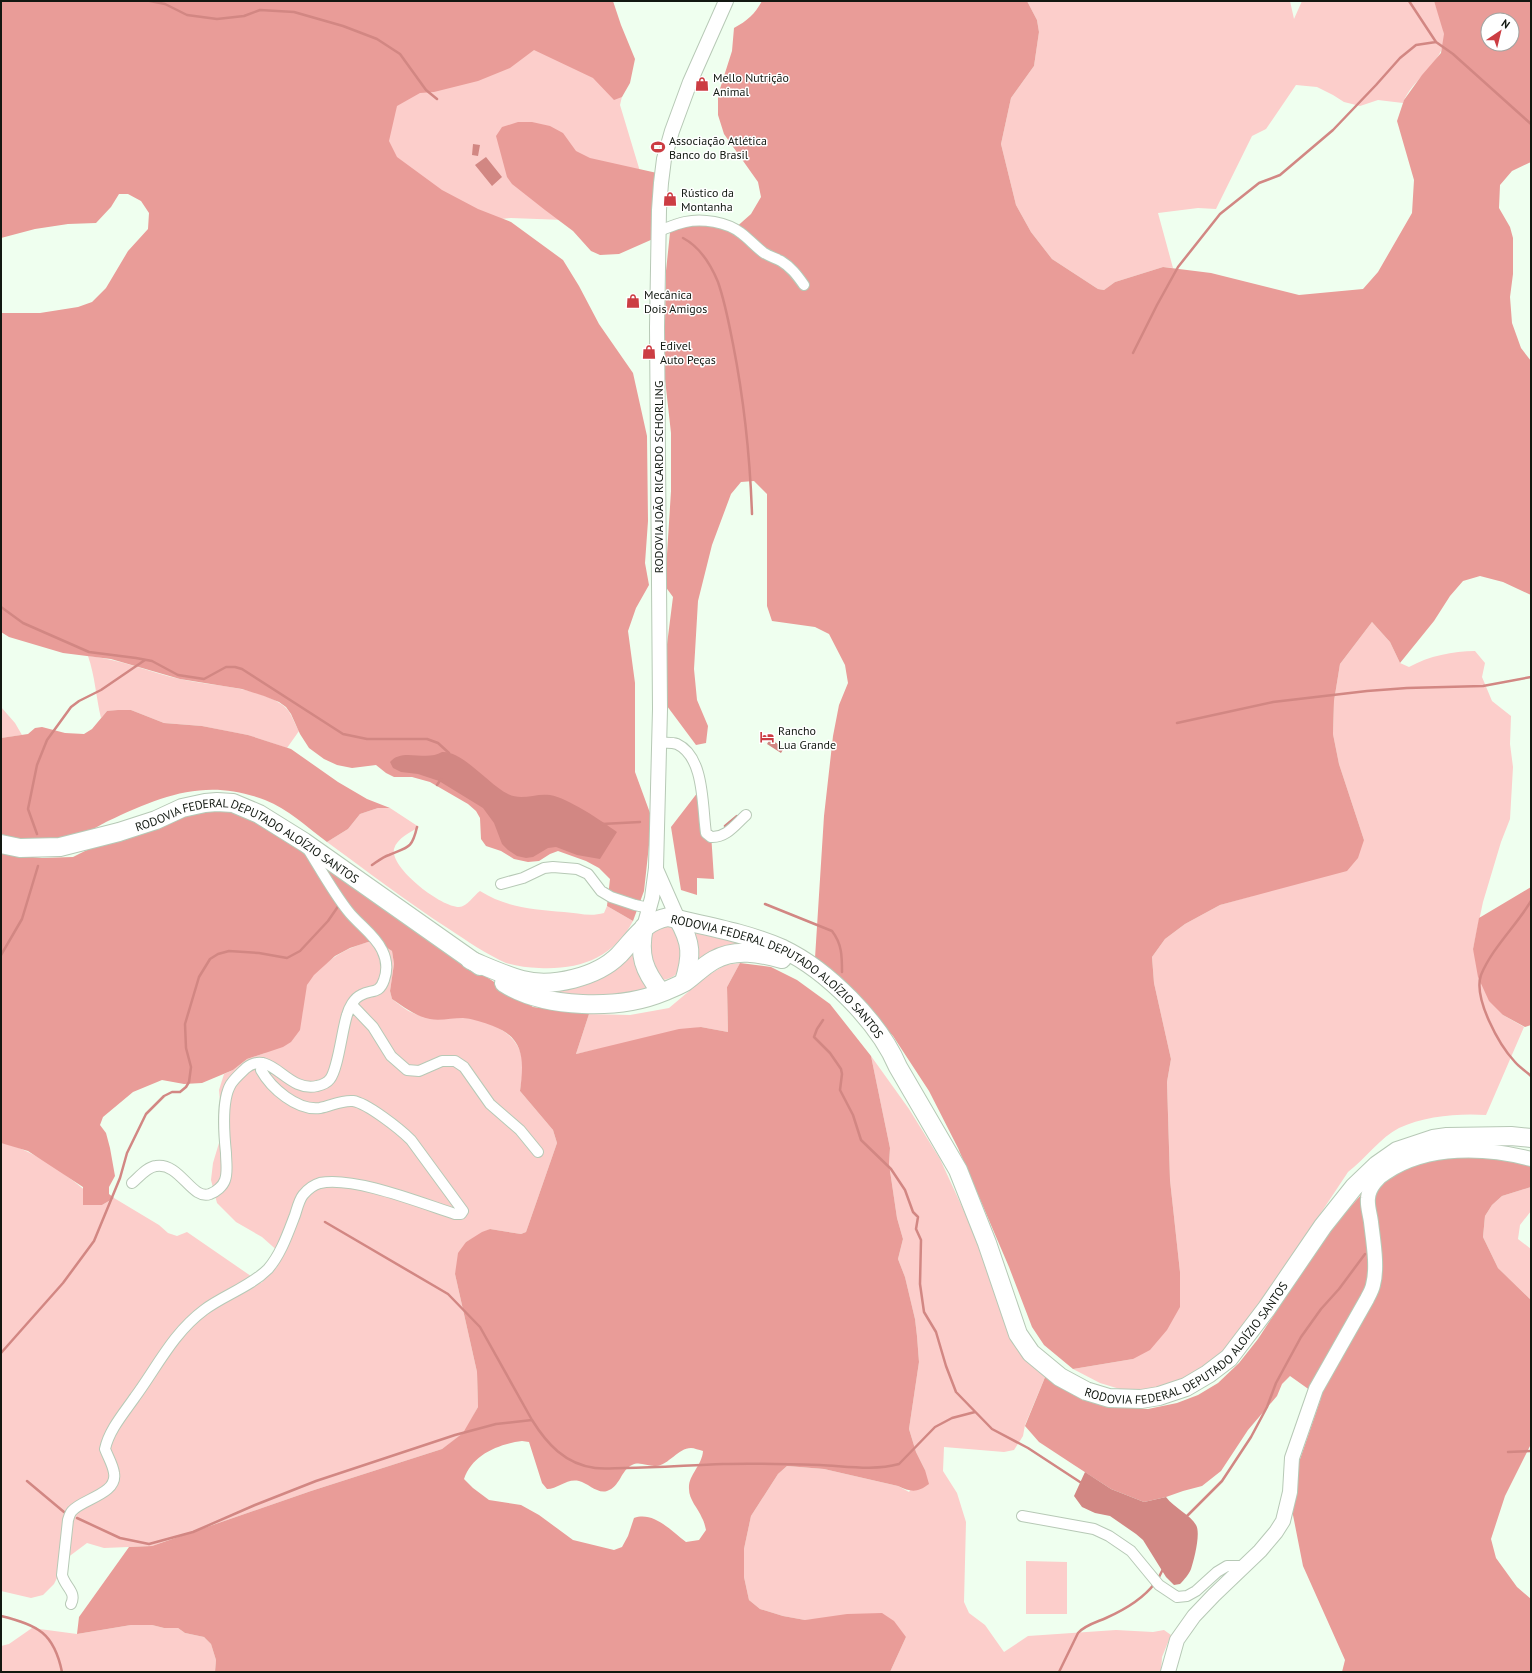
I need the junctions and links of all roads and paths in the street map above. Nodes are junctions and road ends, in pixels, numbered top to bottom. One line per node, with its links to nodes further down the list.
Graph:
1 (726, 1): 2 (main road, RODOVIA JOÃO RICARDO SCHORLING)
2 (659, 231): 3 (street); 4 (main road, RODOVIA JOÃO RICARDO SCHORLING)
3 (804, 285)
4 (659, 743): 5 (street); 8 (main road, RODOVIA JOÃO RICARDO SCHORLING)
5 (746, 815)
6 (304, 842): 7 (highway, RODOVIA FEDERAL DEPUTADO ALOÍZIO SANTOS); 13 (highway, RODOVIA FEDERAL DEPUTADO ALOÍZIO SANTOS); 16 (street)
7 (1, 844)
8 (656, 868): 10 (main road, RODOVIA JOÃO RICARDO SCHORLING); 11 (main road, RODOVIA JOÃO RICARDO SCHORLING)
9 (501, 884): 10 (street)
10 (650, 908): 12 (main road, RODOVIA JOÃO RICARDO SCHORLING)
11 (678, 919): 12 (highway, RODOVIA FEDERAL DEPUTADO ALOÍZIO SANTOS); 14 (highway); 18 (highway, RODOVIA FEDERAL DEPUTADO ALOÍZIO SANTOS)
12 (644, 927): 13 (highway, RODOVIA FEDERAL DEPUTADO ALOÍZIO SANTOS); 15 (highway)
13 (470, 960): 15 (highway, RODOVIA FEDERAL DEPUTADO ALOÍZIO SANTOS)
14 (684, 982): 15 (highway, RODOVIA FEDERAL DEPUTADO ALOÍZIO SANTOS); 18 (highway, RODOVIA FEDERAL DEPUTADO ALOÍZIO SANTOS)
15 (661, 992)
16 (352, 1005): 17 (street); 20 (street)
17 (262, 1063): 22 (street); 25 (street)
18 (898, 1067): 19 (highway, RODOVIA FEDERAL DEPUTADO ALOÍZIO SANTOS)
19 (1531, 1138)
20 (538, 1152)
21 (1531, 1159): 24 (main road)
22 (132, 1183)
23 (1022, 1516): 24 (street)
24 (1245, 1566): 26 (main road)
25 (71, 1604)
26 (1168, 1672)

